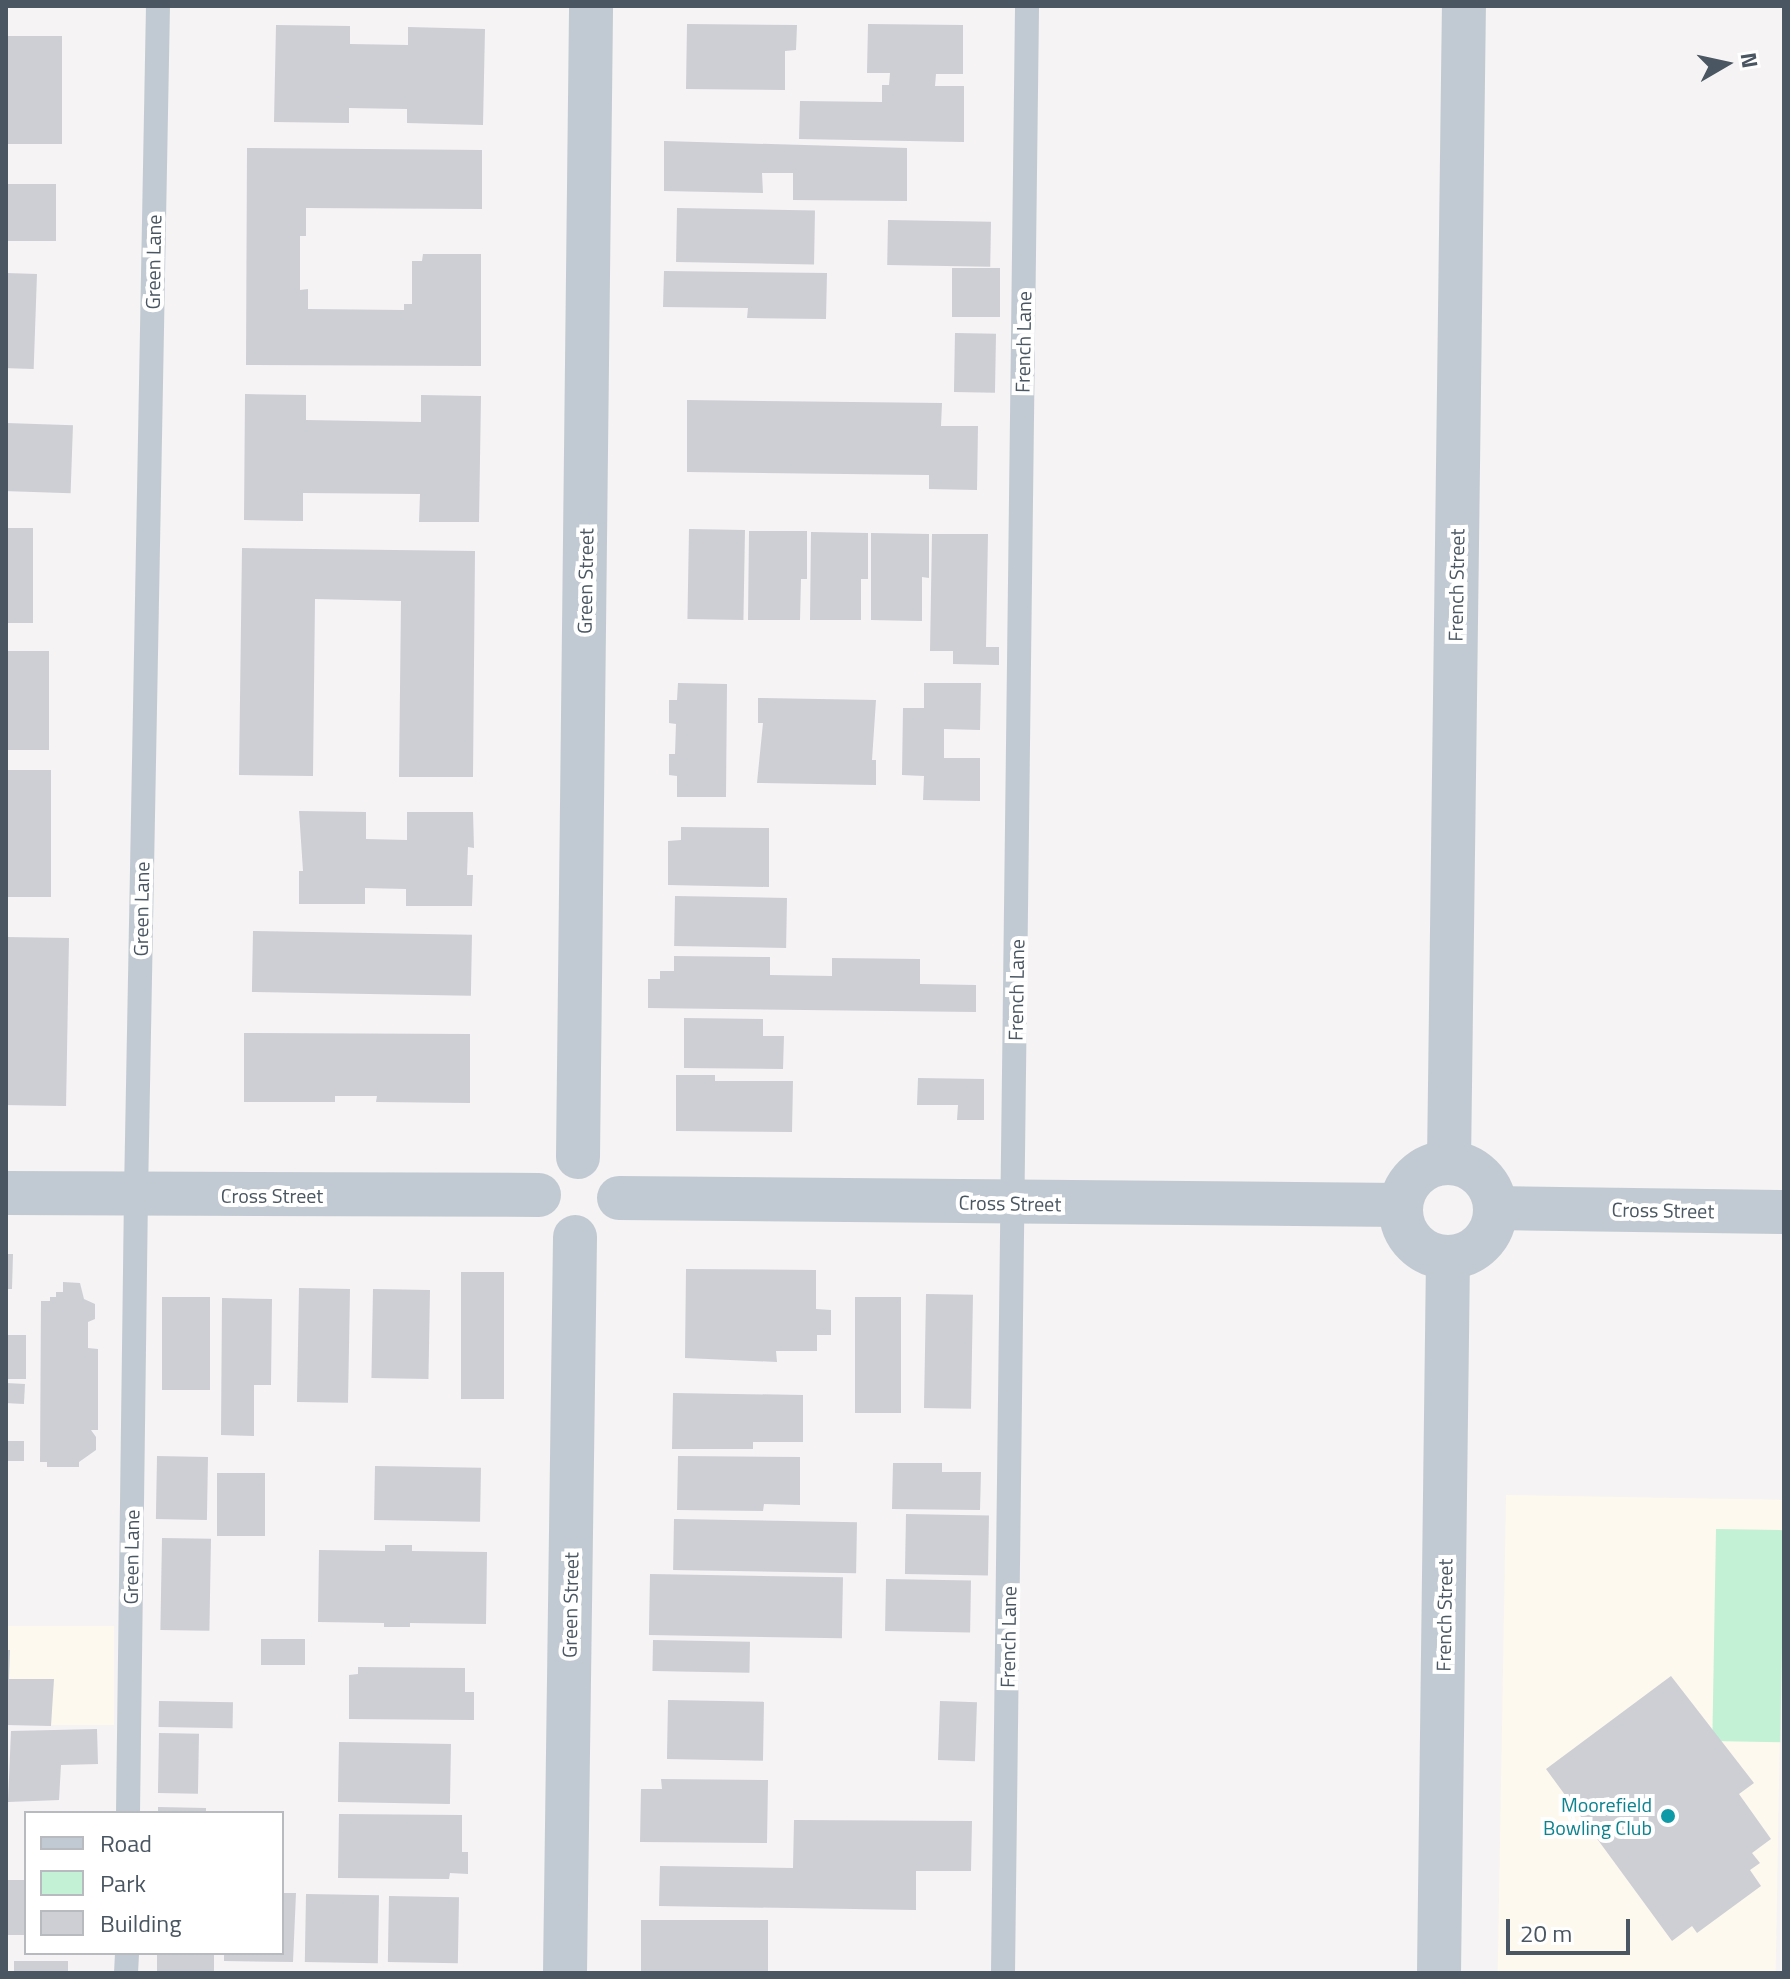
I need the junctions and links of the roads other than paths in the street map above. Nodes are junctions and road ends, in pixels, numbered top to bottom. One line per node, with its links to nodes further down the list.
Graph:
1 (158, 6): 8 (lane, Green Lane)
2 (591, 6): 5 (street, Green Street)
3 (1027, 6): 11 (lane, French Lane)
4 (1464, 6): 6 (street, French Street)
5 (578, 1157): 9 (street); 10 (street)
6 (1449, 1163): 12 (street); 13 (street)
7 (6, 1193): 8 (street, Cross Street)
8 (136, 1194): 9 (street, Cross Street); 17 (lane, Green Lane)
9 (539, 1195): 15 (street)
10 (619, 1198): 11 (street, Cross Street); 15 (street)
11 (1014, 1203): 12 (street, Cross Street); 19 (lane, French Lane)
12 (1401, 1205): 16 (street)
13 (1495, 1208): 14 (street, Cross Street); 16 (street)
14 (1784, 1212)
15 (575, 1237): 18 (street, Green Street)
16 (1448, 1257): 20 (street, French Street)
17 (128, 1811)
18 (565, 1973)
19 (1003, 1973)
20 (1439, 1973)

